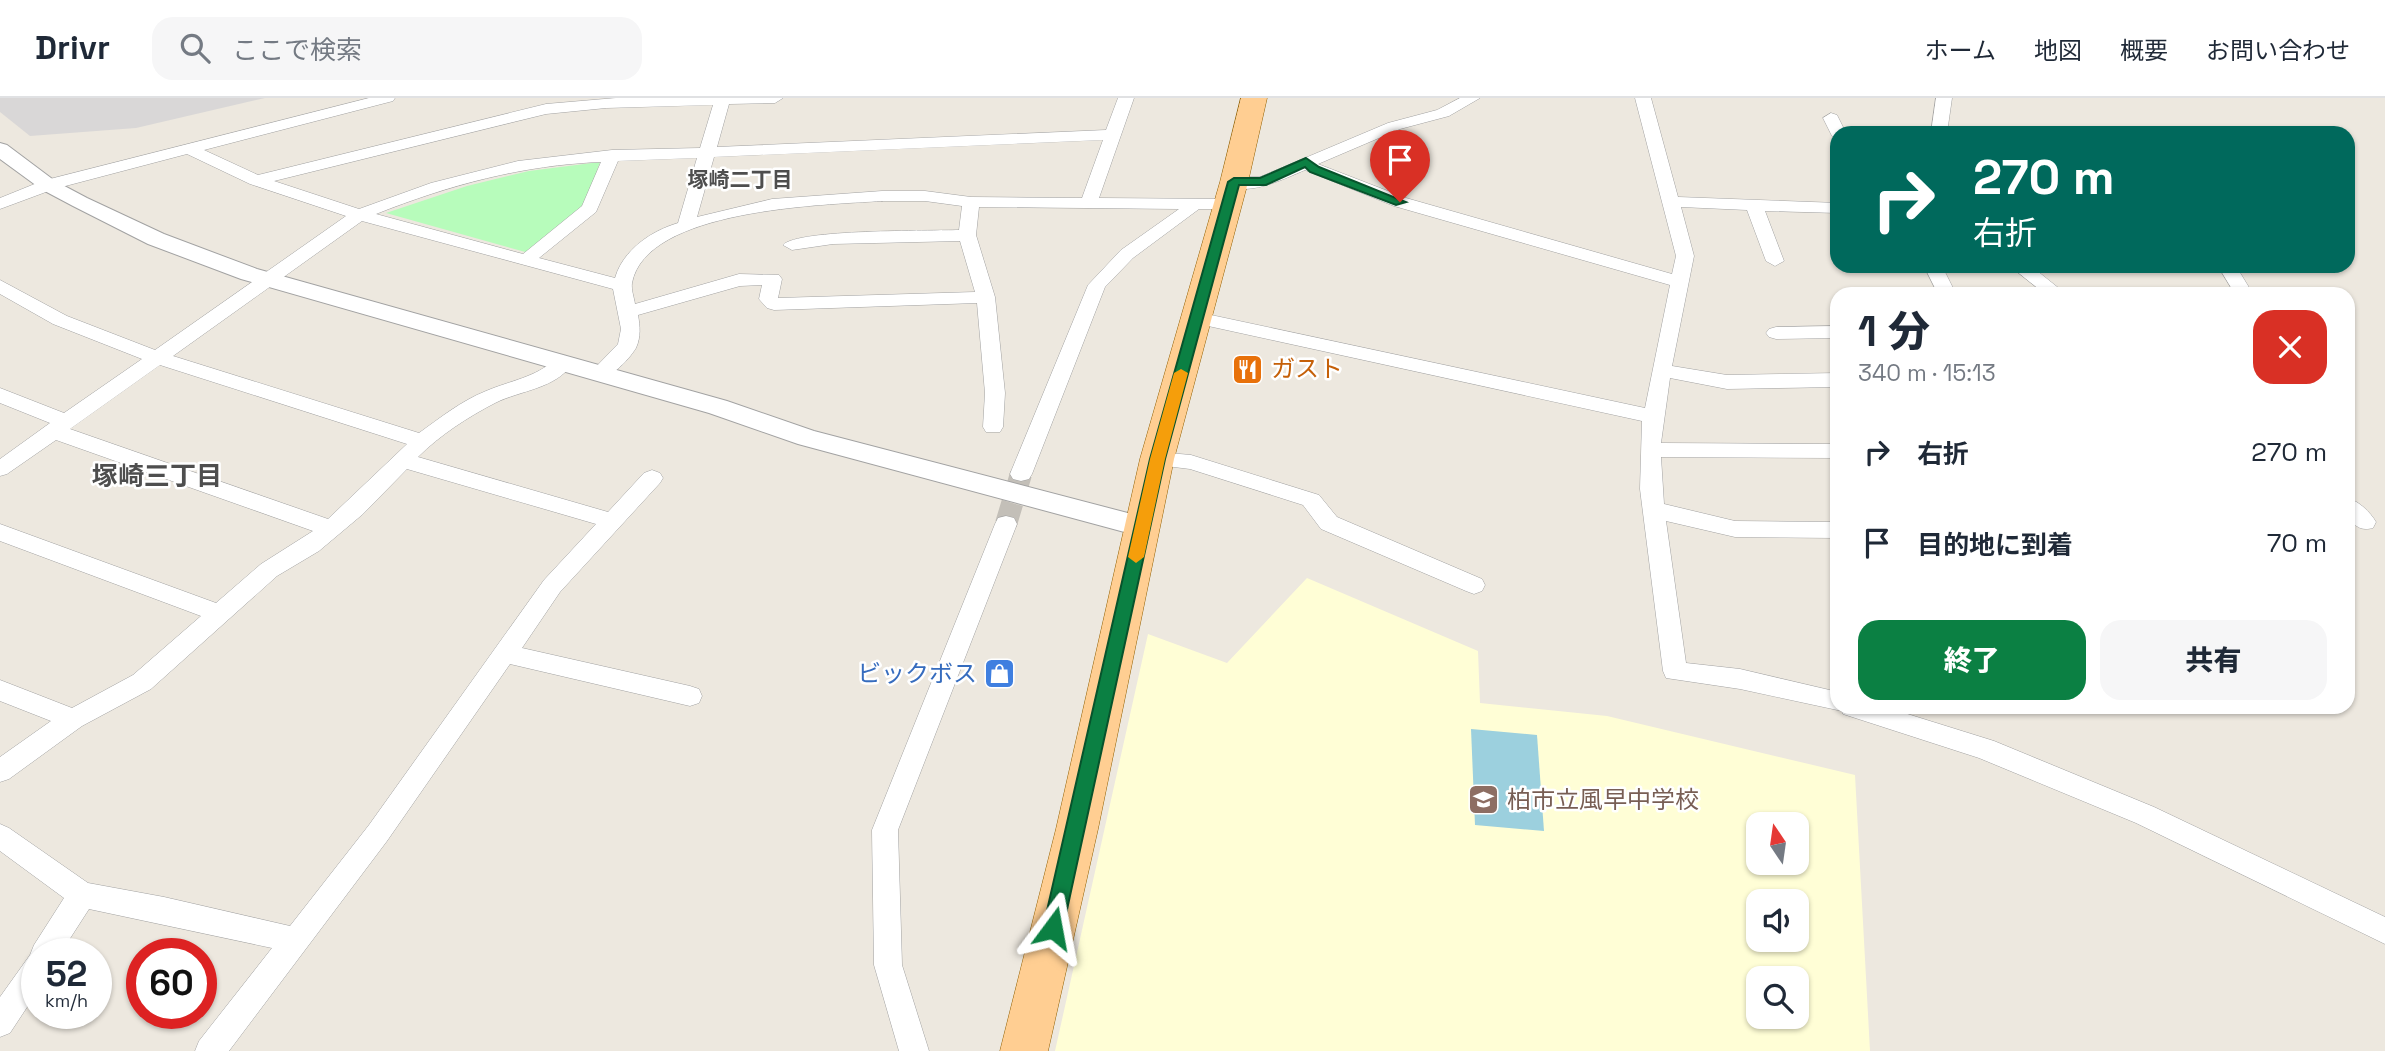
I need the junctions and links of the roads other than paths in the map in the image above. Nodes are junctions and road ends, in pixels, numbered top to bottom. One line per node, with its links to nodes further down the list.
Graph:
1 (387, 98): 11 (street)
2 (775, 98): 7 (street)
3 (1126, 98): 10 (street)
4 (1254, 98): 18 (main road)
5 (1643, 98): 20 (street)
6 (1944, 98): 9 (street)
7 (723, 99): 13 (street); 16 (street)
8 (1461, 100): 15 (street)
9 (1942, 126)
10 (1113, 135): 13 (street); 23 (street)
11 (187, 148): 16 (street); 17 (street)
12 (0, 149): 17 (street)
13 (708, 151): 14 (street); 27 (street)
14 (612, 155): 26 (street); 30 (street)
15 (1306, 162): 18 (street); 34 (street)
16 (256, 180): 26 (street)
17 (48, 186): 22 (street); 33 (street)
18 (1231, 193): 21 (street); 40 (main road)
19 (971, 202): 23 (street); 27 (street); 28 (street)
20 (1671, 202): 24 (street); 34 (street)
21 (1190, 203): 23 (street); 58 (street)
22 (0, 204)
23 (1088, 204)
24 (1754, 205): 25 (street); 31 (street)
25 (1830, 208)
26 (359, 215): 30 (street); 33 (street)
27 (686, 224): 36 (street)
28 (967, 236): 29 (street); 38 (street)
29 (792, 245)
30 (526, 260): 36 (street)
31 (1775, 261)
32 (2028, 273): 37 (street)
33 (267, 279): 43 (street); 44 (street)
34 (1681, 282): 45 (street)
35 (0, 286): 43 (street)
36 (622, 286): 39 (street)
37 (2048, 287)
38 (986, 298): 39 (street); 51 (street)
39 (628, 312): 46 (street)
40 (1197, 318): 49 (street); 55 (main road)
41 (1776, 332): 42 (street)
42 (1830, 332)
43 (155, 357): 50 (street); 52 (street)
44 (563, 363): 46 (street); 52 (street)
45 (1661, 370): 47 (street); 49 (street)
46 (600, 373): 65 (street)
47 (1830, 380)
48 (0, 395): 50 (street)
49 (1654, 417): 53 (street)
50 (60, 426): 57 (street); 66 (street)
51 (993, 427)
52 (422, 441): 56 (street)
53 (1651, 450): 54 (street); 60 (street)
54 (1830, 451)
55 (1157, 459): 65 (main road); 69 (street)
56 (403, 460): 62 (street); 66 (street)
57 (0, 469)
58 (1021, 474)
59 (652, 478): 62 (street)
60 (1654, 510): 67 (street); 74 (street)
61 (2355, 513): 63 (street)
62 (612, 521): 71 (street)
63 (2365, 522)
64 (1006, 524): 86 (street)
65 (1143, 527): 87 (main road)
66 (330, 528): 70 (street)
67 (1830, 530)
68 (0, 532): 70 (street)
69 (1474, 585)
70 (220, 614): 76 (street)
71 (504, 653): 73 (street); 82 (street)
72 (0, 690): 76 (street)
73 (690, 696)
74 (1830, 700)
75 (1874, 714): 80 (street)
76 (73, 719): 77 (street)
77 (0, 771)
78 (0, 836): 79 (street)
79 (82, 895): 81 (street); 82 (street)
80 (2385, 931)
81 (54, 938)
82 (295, 940): 85 (street)
83 (21, 990): 84 (street)
84 (0, 1023)
85 (210, 1051)
86 (914, 1051)
87 (1024, 1051)

